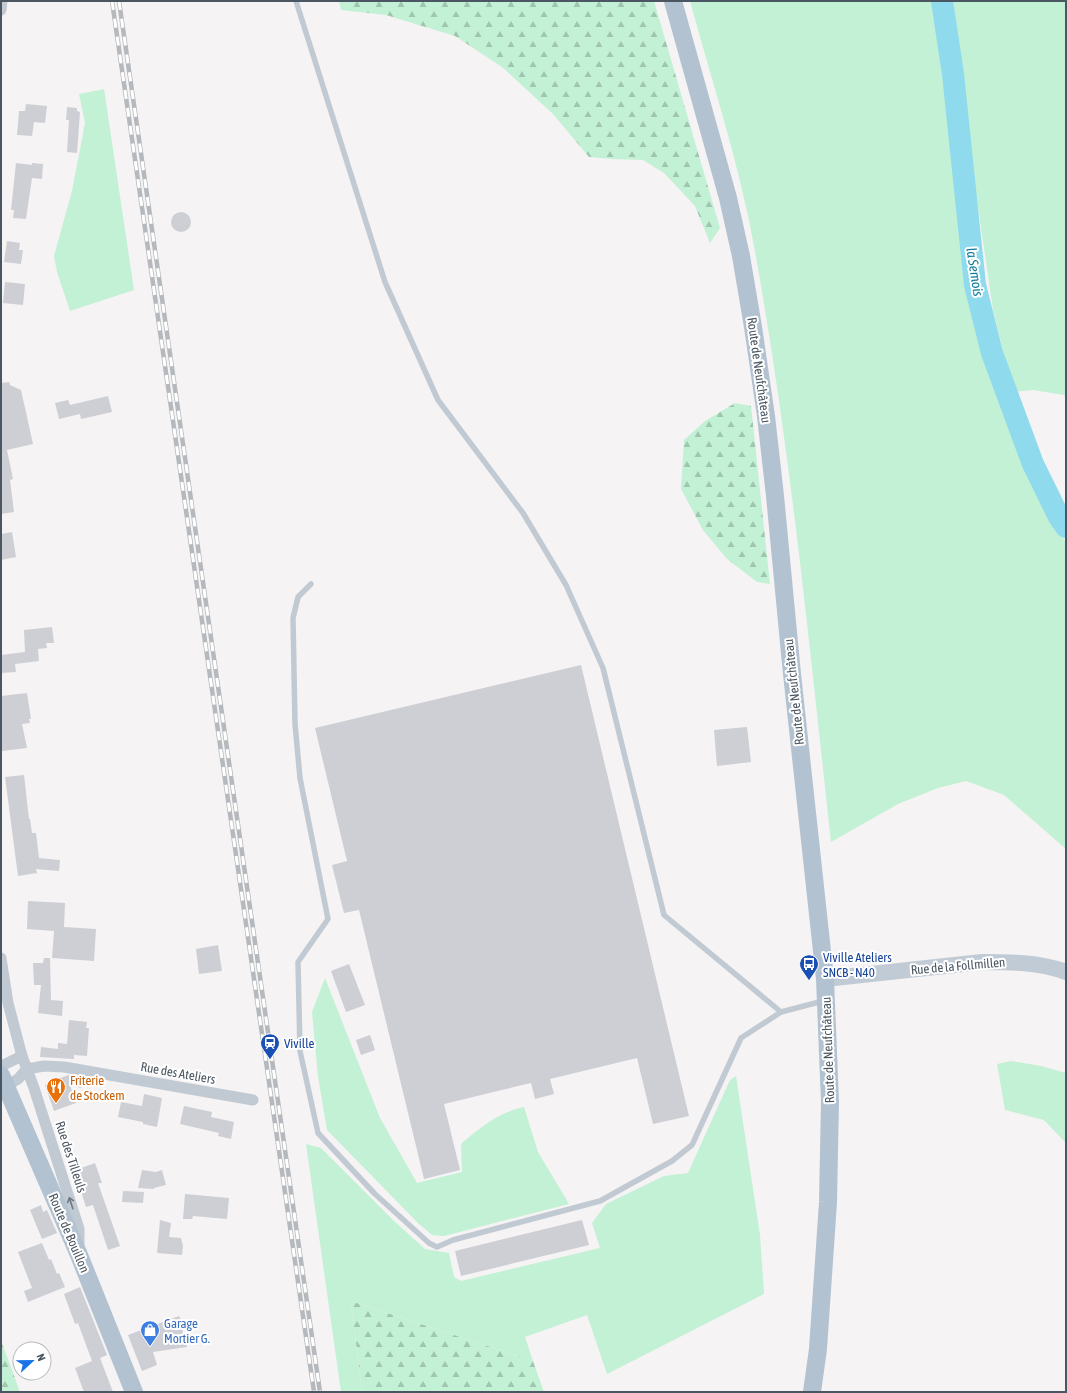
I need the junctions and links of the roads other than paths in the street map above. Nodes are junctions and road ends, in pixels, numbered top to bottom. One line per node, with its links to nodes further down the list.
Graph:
1 (2, 1): 4 (street)
2 (296, 1): 10 (lane)
3 (673, 1): 8 (main road, Route de Neufchâteau)
4 (1, 10)
5 (311, 584): 10 (lane)
6 (1, 958): 11 (street, Rue des Tilleuls)
7 (1066, 972): 8 (street, Rue de la Follmillen)
8 (825, 979): 9 (main road, Route de Neufchâteau)
9 (827, 1000): 10 (lane); 18 (main road, Route de Neufchâteau)
10 (782, 1012)
11 (22, 1056): 12 (street); 13 (street, Rue des Tilleuls)
12 (1, 1066)
13 (27, 1069): 14 (street); 15 (street, Rue des Ateliers); 16 (street, Rue des Tilleuls, one-way to 13)
14 (3, 1081): 16 (main road, Route de Bouillon)
15 (253, 1100)
16 (79, 1255): 17 (main road, Route de Bouillon)
17 (134, 1392)
18 (812, 1392)

